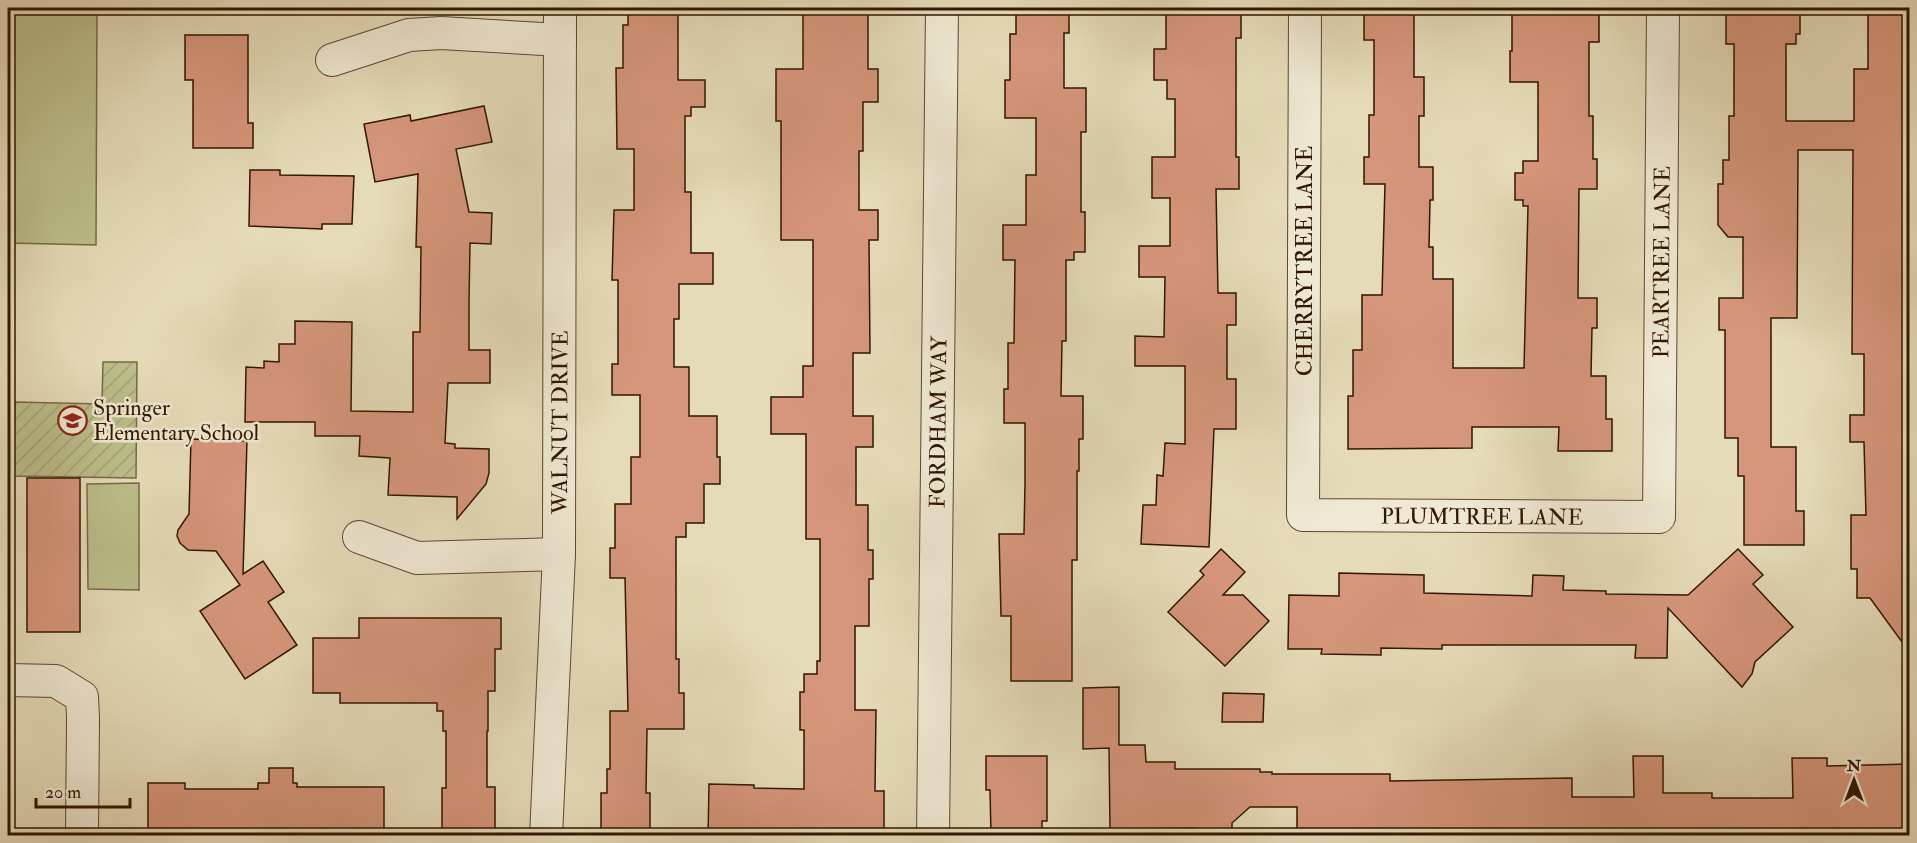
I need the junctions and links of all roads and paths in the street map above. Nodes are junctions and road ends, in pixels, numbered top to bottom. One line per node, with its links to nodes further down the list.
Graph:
1 (560, 8): 5 (street, WALNUT DRIVE)
2 (942, 8): 14 (street, FORDHAM WAY)
3 (1305, 8): 7 (street, CHERRYTREE LANE)
4 (1663, 8): 8 (street, PEARTREE LANE)
5 (560, 40): 6 (street); 10 (street, WALNUT DRIVE)
6 (332, 60)
7 (1303, 515): 8 (street, PLUMTREE LANE)
8 (1659, 517)
9 (359, 537): 10 (street)
10 (559, 554): 13 (street, WALNUT DRIVE)
11 (8, 680): 12 (street)
12 (82, 836)
13 (546, 836)
14 (933, 836)

